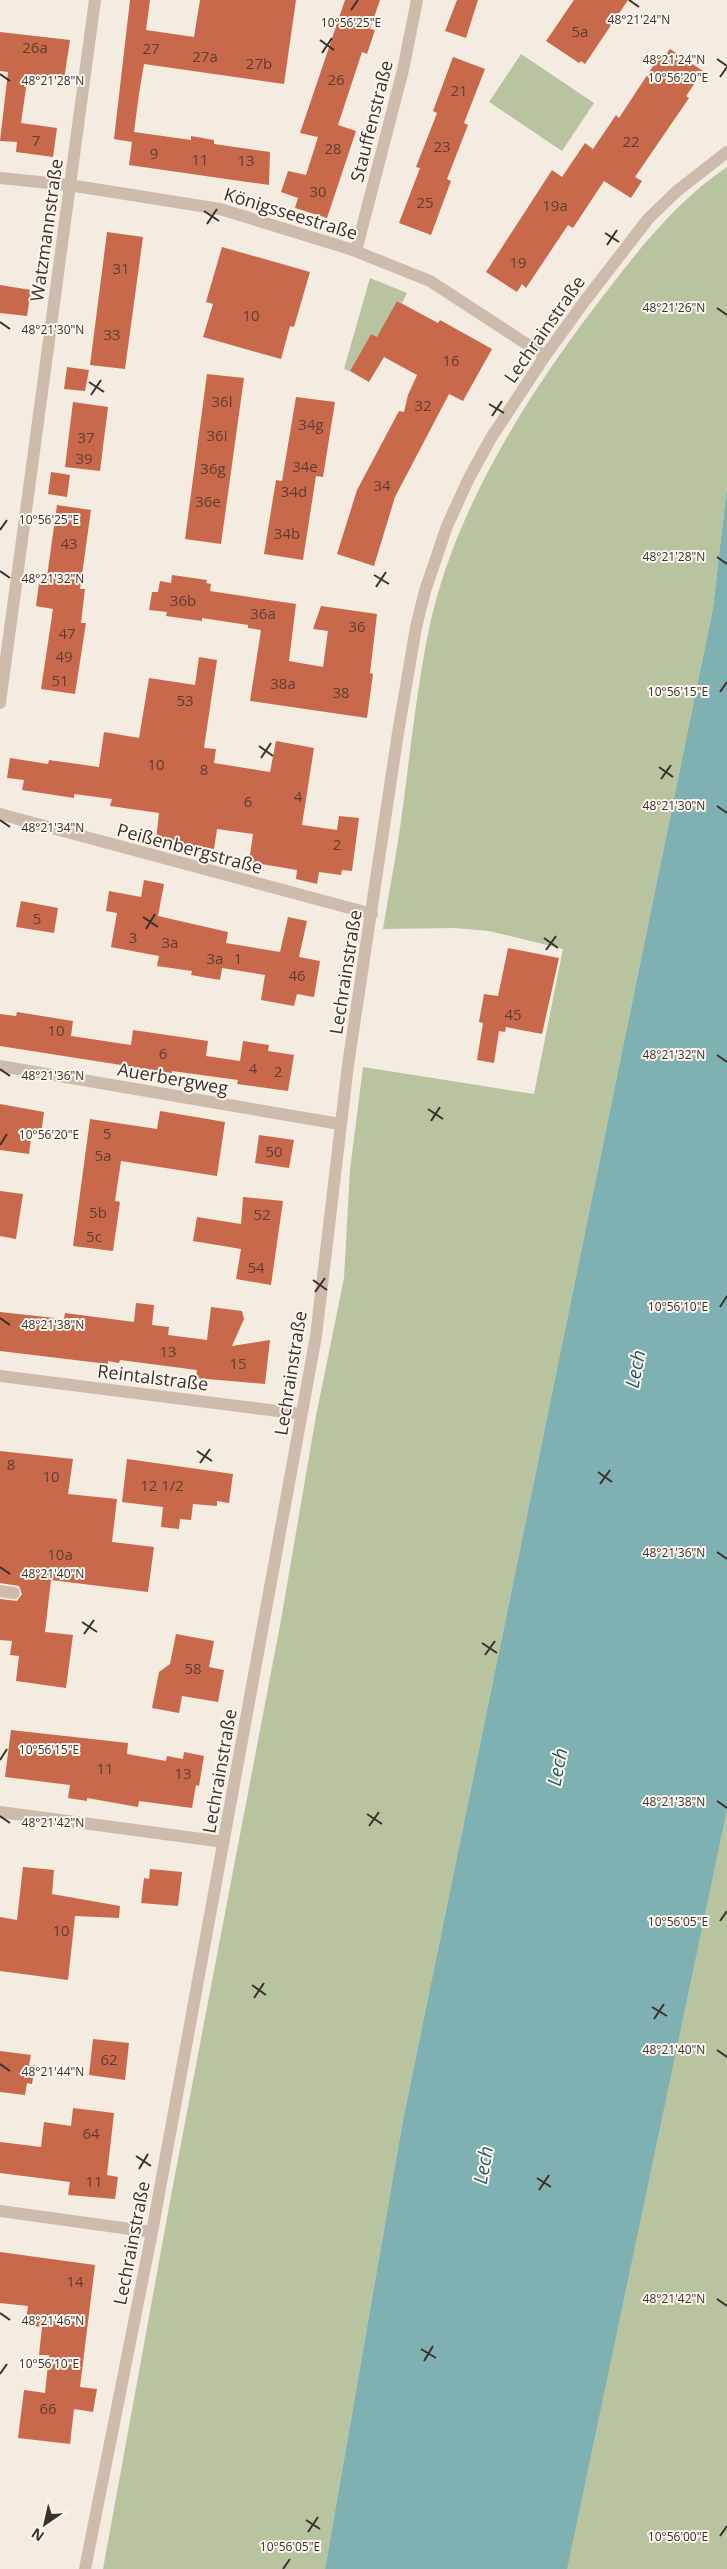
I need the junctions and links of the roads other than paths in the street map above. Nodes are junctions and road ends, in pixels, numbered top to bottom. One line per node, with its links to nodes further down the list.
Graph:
1 (95, 0): 5 (street, Watzmannstraße)
2 (417, 0): 6 (street, Stauffenstraße)
3 (727, 152): 7 (street, Lechrainstraße)
4 (0, 178): 5 (street, Königsseestraße)
5 (69, 185): 6 (street, Königsseestraße); 9 (street, Watzmannstraße)
6 (356, 251): 7 (street, Königsseestraße)
7 (545, 356): 12 (street, Lechrainstraße)
8 (0, 602): 9 (street)
9 (13, 604): 10 (street, Watzmannstraße)
10 (0, 703)
11 (0, 814): 12 (street, Peißenbergstraße)
12 (372, 914): 14 (street, Lechrainstraße)
13 (0, 1066): 14 (street, Auerbergweg)
14 (340, 1124): 16 (street, Lechrainstraße)
15 (0, 1376): 16 (street, Reintalstraße)
16 (301, 1414): 20 (street, Lechrainstraße)
17 (0, 1591): 18 (street)
18 (14, 1594)
19 (0, 1812): 20 (street)
20 (224, 1842): 22 (street, Lechrainstraße)
21 (0, 2211): 22 (street)
22 (152, 2232): 23 (street, Lechrainstraße)
23 (85, 2569)

